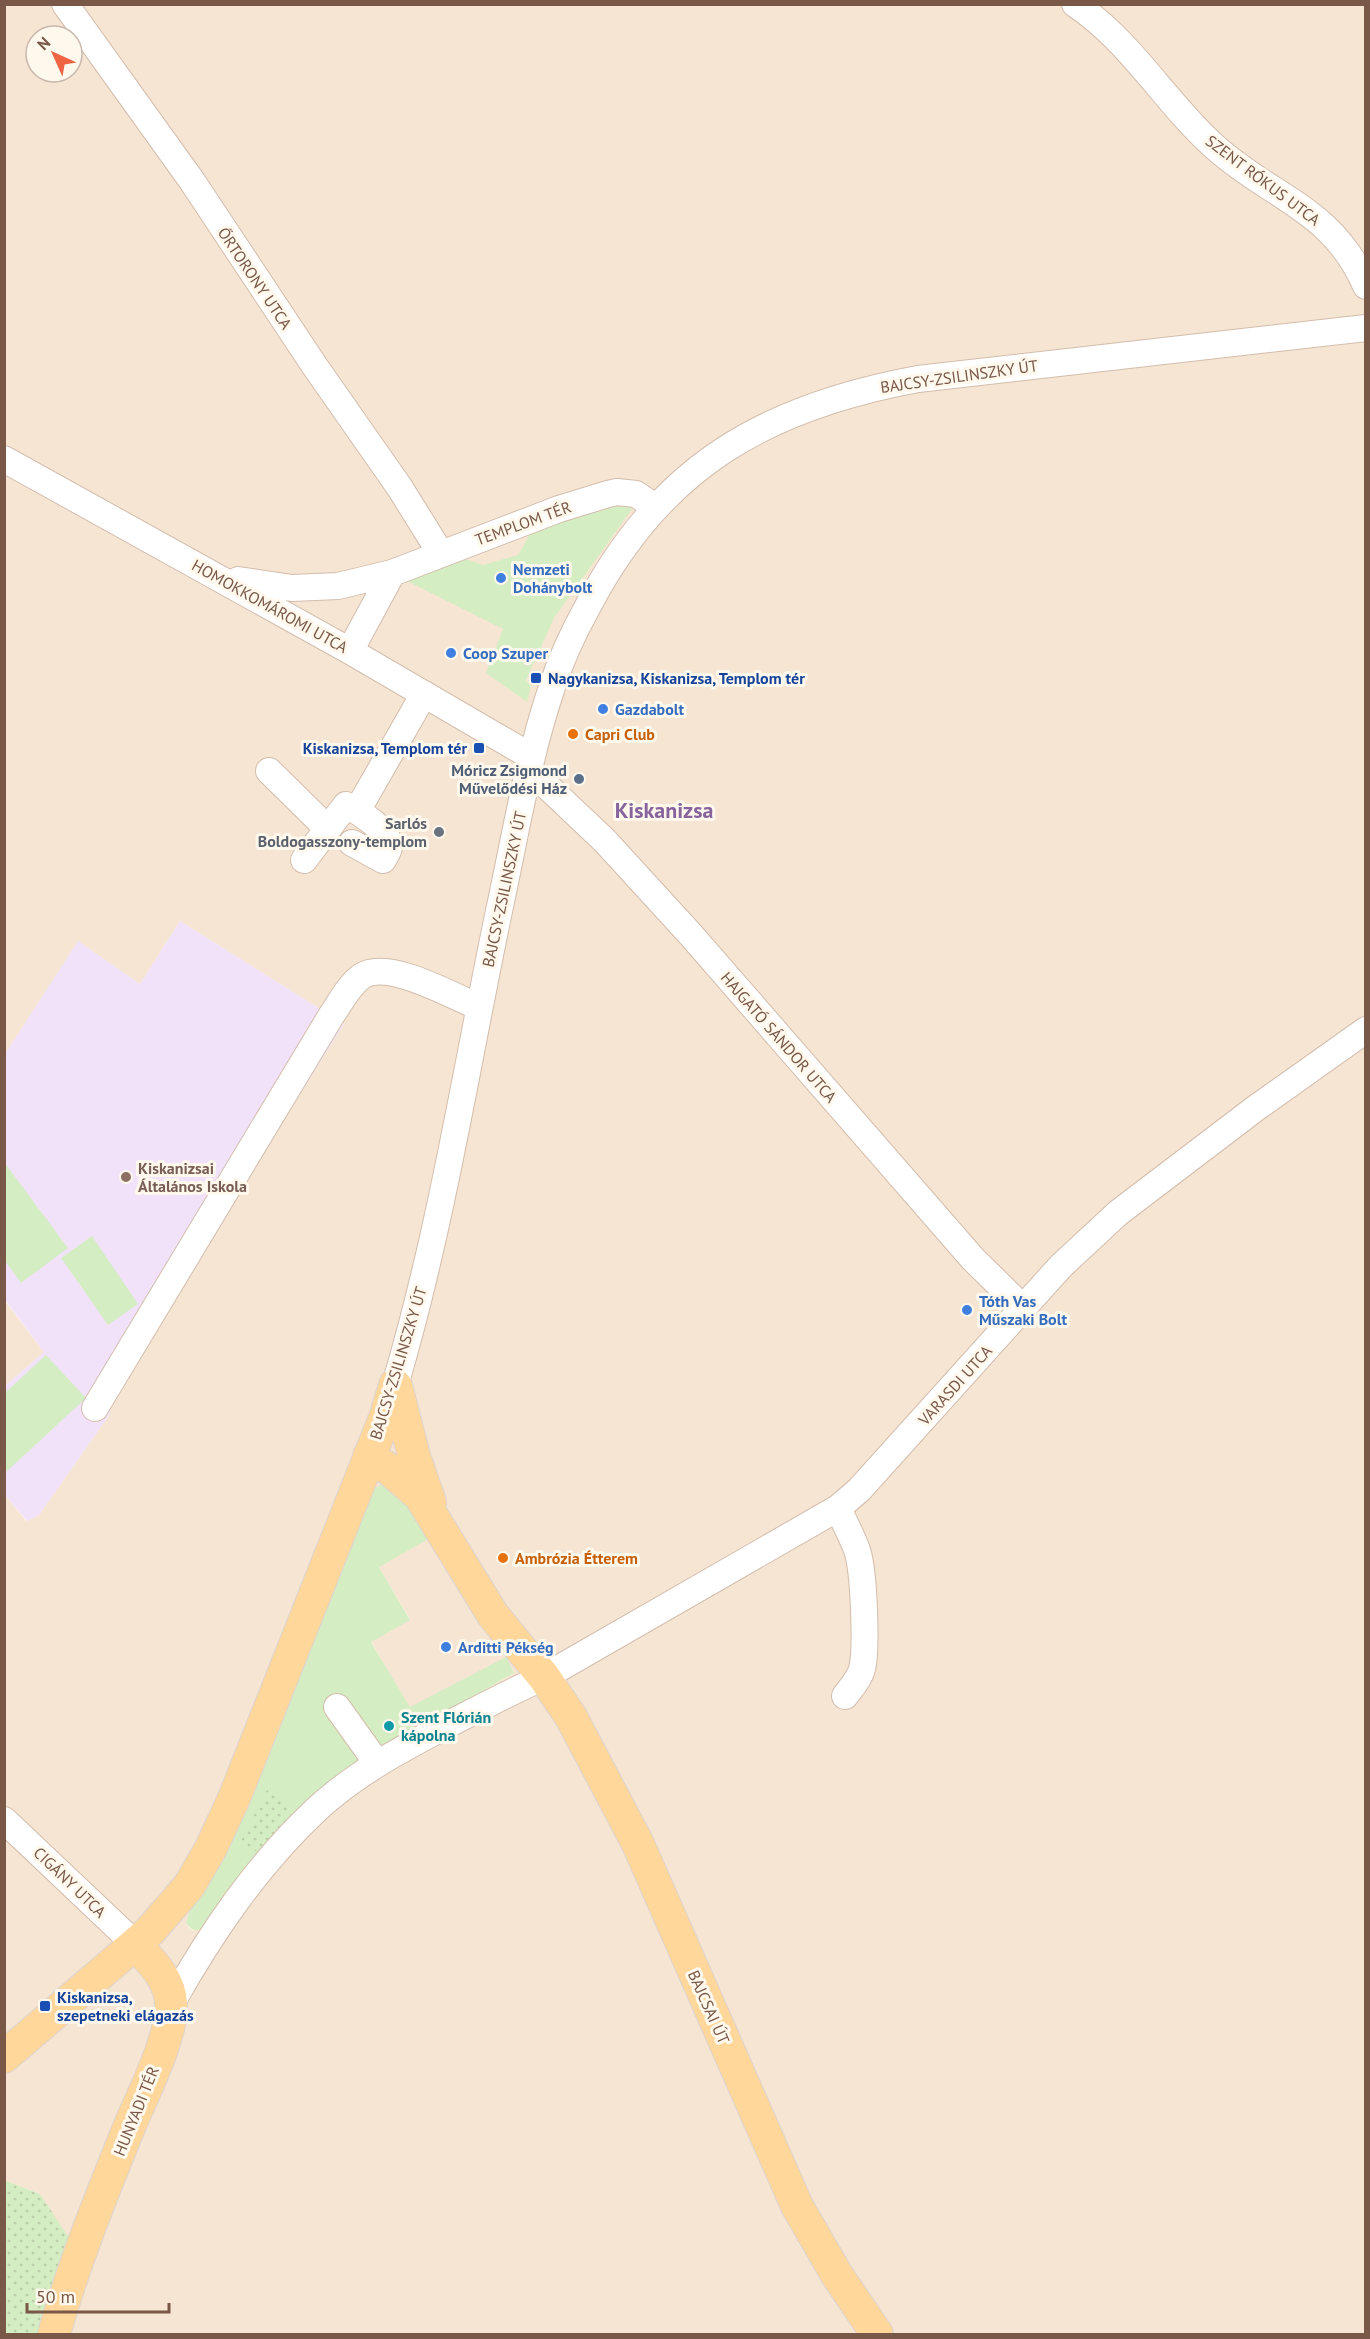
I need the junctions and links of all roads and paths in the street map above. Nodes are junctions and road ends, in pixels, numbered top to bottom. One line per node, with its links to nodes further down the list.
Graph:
1 (65, 4): 7 (street, ŐRTORONY UTCA)
2 (1075, 4): 3 (street, SZENT RÓKUS UTCA)
3 (1365, 286)
4 (1365, 328): 6 (street, BAJCSY-ZSILINSZKY ÚT)
5 (4, 459): 9 (street, HOMOKKOMÁROMI UTCA)
6 (655, 507): 7 (street, TEMPLOM TÉR); 12 (street, BAJCSY-ZSILINSZKY ÚT)
7 (441, 554): 8 (street, TEMPLOM TÉR)
8 (392, 573): 9 (street, TEMPLOM TÉR); 10 (street)
9 (215, 575): 10 (street, HOMOKKOMÁROMI UTCA)
10 (350, 651): 11 (street, HOMOKKOMÁROMI UTCA)
11 (423, 694): 12 (street, HOMOKKOMÁROMI UTCA); 14 (street)
12 (531, 763): 18 (street, BAJCSY-ZSILINSZKY ÚT); 20 (street, HAJGATÓ SÁNDOR UTCA)
13 (269, 771): 15 (street)
14 (357, 811): 15 (street); 16 (street)
15 (327, 828): 17 (street)
16 (352, 843)
17 (304, 860)
18 (479, 1007): 21 (street, BAJCSY-ZSILINSZKY ÚT); 22 (street)
19 (1365, 1030): 20 (street, VARASDI UTCA)
20 (1024, 1309): 24 (street, VARASDI UTCA)
21 (395, 1385): 23 (main road, BAJCSY-ZSILINSZKY ÚT); 25 (main road)
22 (95, 1408)
23 (369, 1456): 25 (main road); 31 (main road, BAJCSY-ZSILINSZKY ÚT)
24 (838, 1508): 26 (street, VARASDI UTCA); 27 (street)
25 (435, 1517): 26 (main road, BAJCSAI ÚT)
26 (544, 1677): 29 (street, VARASDI UTCA); 35 (main road, BAJCSAI ÚT)
27 (845, 1696)
28 (337, 1707): 29 (street)
29 (376, 1763): 32 (street, VARASDI UTCA)
30 (4, 1820): 31 (street, CIGÁNY UTCA)
31 (135, 1944): 32 (main road); 33 (main road)
32 (171, 2004): 34 (main road, HUNYADI TÉR)
33 (4, 2057)
34 (54, 2334)
35 (878, 2334)

